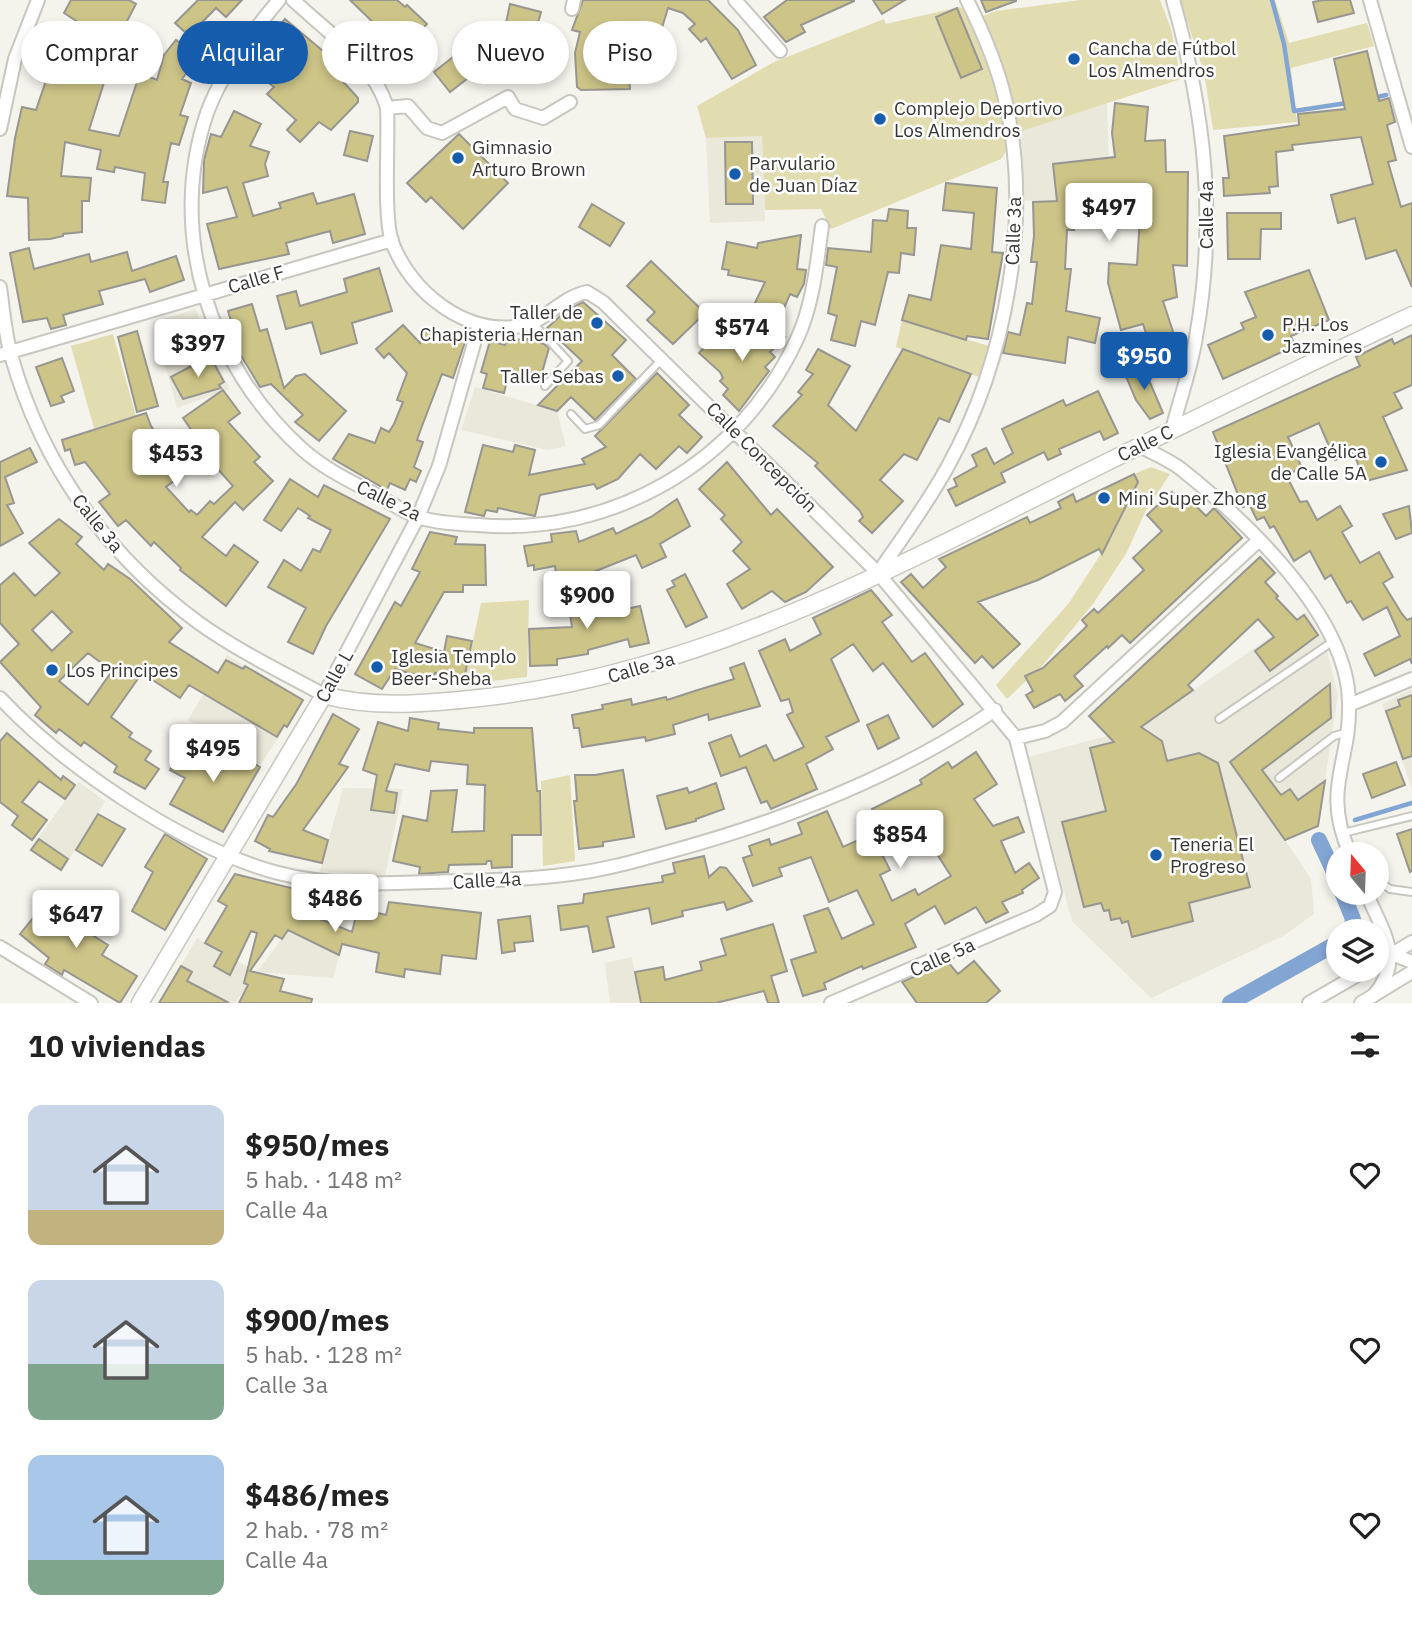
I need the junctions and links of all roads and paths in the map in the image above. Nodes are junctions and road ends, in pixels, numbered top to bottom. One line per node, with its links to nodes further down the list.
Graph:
1 (38, 0): 11 (street)
2 (278, 0): 16 (street, Calle 2a)
3 (293, 0): 10 (street, Calle Concepción)
4 (735, 0): 8 (street)
5 (967, 0): 29 (street, Calle 3a)
6 (1173, 0): 25 (street, Calle 4a)
7 (1370, 0): 12 (street)
8 (780, 51)
9 (570, 102): 10 (street)
10 (387, 108): 14 (street, Calle Concepción)
11 (0, 129)
12 (1412, 147)
13 (822, 226): 24 (street, Calle 2a)
14 (391, 240): 16 (street, Calle F); 19 (street, Calle Concepción)
15 (0, 287): 20 (street, Calle 3a)
16 (202, 294): 20 (street, Calle F); 27 (street, Calle 2a)
17 (1412, 315): 25 (street, Calle C)
18 (532, 322): 19 (street, Calle Concepción); 21 (street, Calle Concepción); 22 (lane)
19 (479, 326): 27 (street, Calle L)
20 (5, 353): 32 (street, Calle 3a)
21 (662, 359): 23 (lane); 24 (street, Calle Concepción)
22 (545, 386)
23 (571, 414)
24 (736, 430): 27 (street, Calle 2a); 29 (street, Calle Concepción)
25 (1172, 430): 26 (street, Calle C)
26 (1139, 446): 28 (street); 29 (street, Calle C)
27 (418, 517): 32 (street, Calle L)
28 (1258, 541): 30 (street); 38 (street)
29 (878, 573): 32 (street, Calle 3a); 35 (street, Calle Concepción)
30 (1332, 642): 34 (street); 36 (lane)
31 (1412, 679): 34 (street)
32 (324, 695): 43 (street, Calle L)
33 (0, 698): 43 (street, Calle 4a)
34 (1349, 705): 37 (street)
35 (995, 710): 38 (street, Calle Concepción); 43 (street, Calle 4a)
36 (1219, 719)
37 (1345, 733): 39 (lane); 41 (street)
38 (1016, 738): 47 (street, Calle Concepción)
39 (1279, 778)
40 (1412, 817): 41 (lane)
41 (1341, 834): 42 (street)
42 (1345, 842)
43 (227, 856): 57 (street, Calle L)
44 (1390, 889): 45 (lane)
45 (1412, 892)
46 (1371, 905): 50 (street)
47 (1050, 906): 58 (street, Calle 5a)
48 (1412, 942): 50 (street)
49 (0, 947): 56 (street)
50 (1392, 954): 51 (street); 52 (street); 55 (street)
51 (1389, 956)
52 (1412, 962)
53 (1412, 972): 55 (street)
54 (1345, 982): 59 (street)
55 (1373, 996): 60 (street)
56 (91, 1003)
57 (140, 1003)
58 (831, 1003)
59 (1309, 1003)
60 (1361, 1003)

